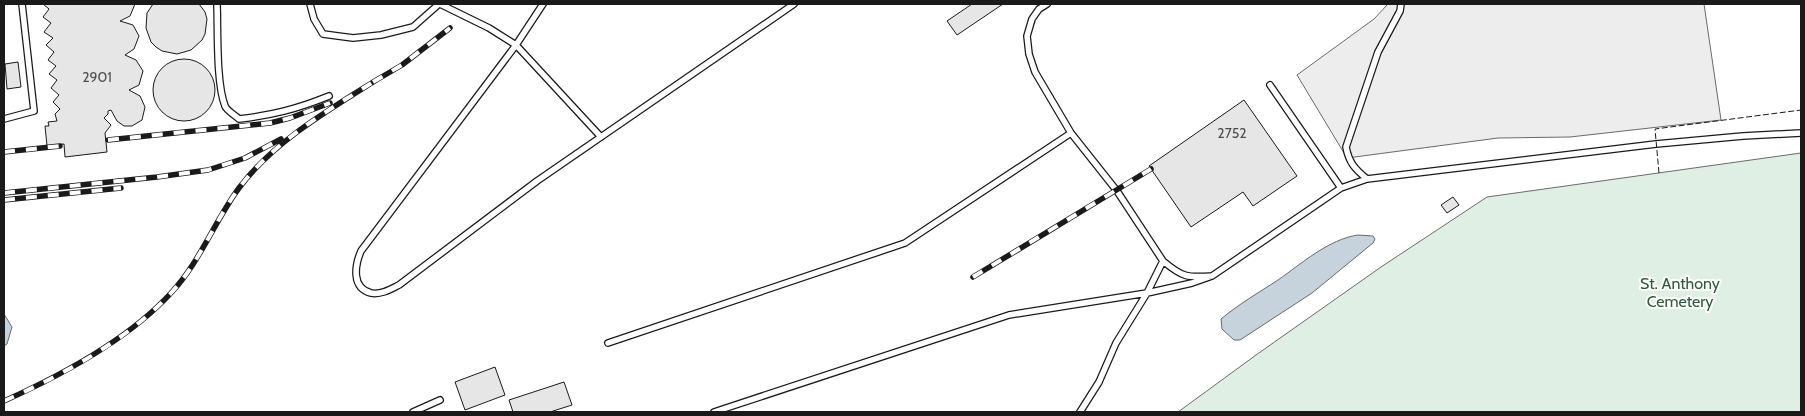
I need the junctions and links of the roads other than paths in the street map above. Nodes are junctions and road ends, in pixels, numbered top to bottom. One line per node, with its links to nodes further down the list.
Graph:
1 (22, 4): 12 (lane)
2 (217, 4): 11 (lane)
3 (310, 4): 4 (lane)
4 (440, 4): 9 (lane)
5 (543, 4): 9 (lane)
6 (794, 4): 15 (lane)
7 (1046, 4): 13 (lane)
8 (1401, 4): 16 (lane)
9 (516, 45): 15 (lane); 15 (lane)
10 (1270, 85): 17 (lane)
11 (329, 96)
12 (4, 119)
13 (1070, 133): 18 (lane); 21 (lane)
14 (1801, 133): 16 (lane)
15 (600, 137)
16 (1367, 178): 17 (lane)
17 (1341, 188): 19 (lane)
18 (1163, 261): 19 (lane); 20 (lane)
19 (1212, 276): 20 (lane)
20 (1147, 293): 24 (lane); 25 (lane)
21 (608, 343)
22 (440, 400): 23 (lane)
23 (414, 412)
24 (714, 412)
25 (1079, 412)

